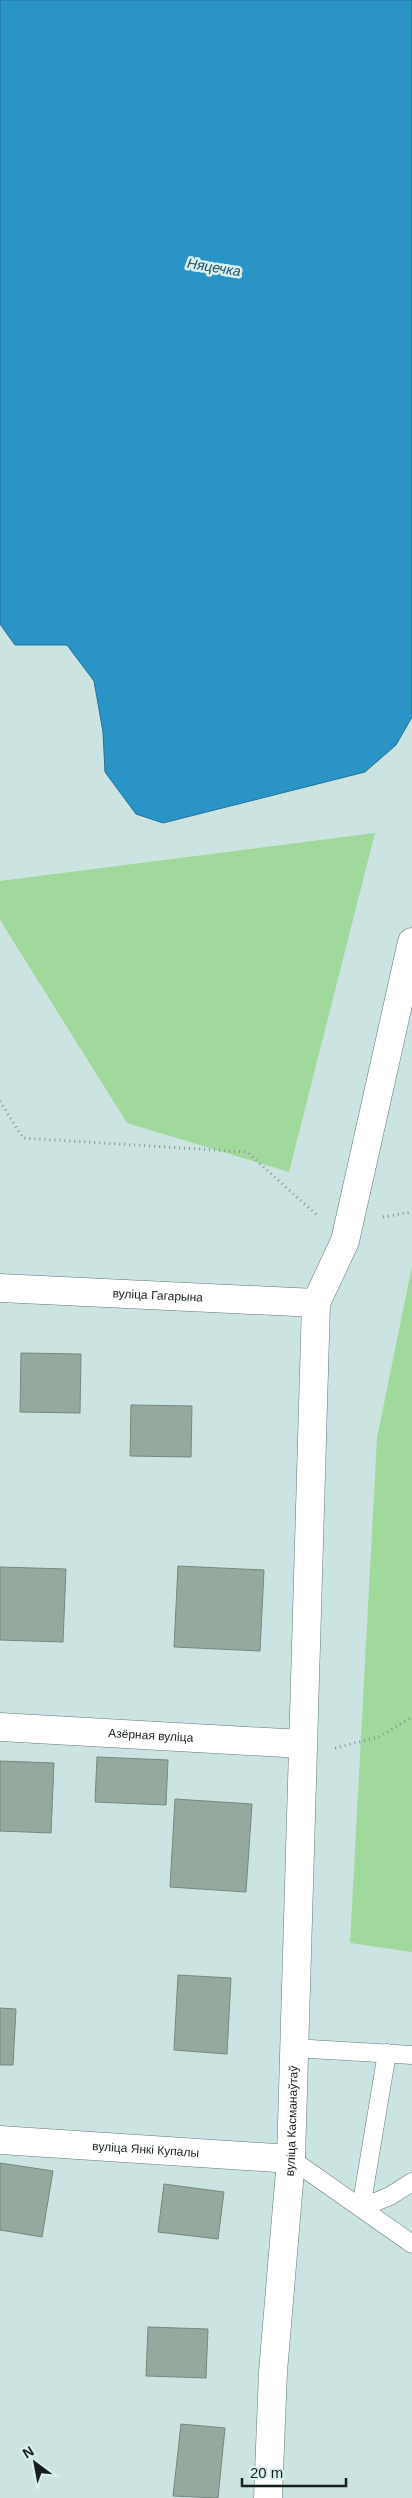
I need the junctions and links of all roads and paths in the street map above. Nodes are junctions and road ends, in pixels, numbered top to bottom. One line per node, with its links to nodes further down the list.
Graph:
1 (412, 942): 3 (street)
2 (0, 1101): 3 (path)
3 (345, 1241): 5 (street)
4 (0, 1288): 5 (street, вуліца Гагарына)
5 (316, 1303): 8 (street, вуліца Касманаўтаў)
6 (412, 1717): 8 (path)
7 (0, 1727): 8 (street, Азёрная вуліца)
8 (302, 1744): 9 (street, вуліца Касманаўтаў)
9 (293, 2048): 10 (lane); 13 (street, вуліца Касманаўтаў)
10 (387, 2053): 11 (lane); 15 (lane)
11 (412, 2055)
12 (0, 2140): 13 (street, вуліца Янкі Купалы)
13 (291, 2159): 15 (lane); 17 (street, вуліца Касманаўтаў)
14 (412, 2182): 15 (lane)
15 (361, 2208): 16 (lane)
16 (412, 2244)
17 (268, 2498)

